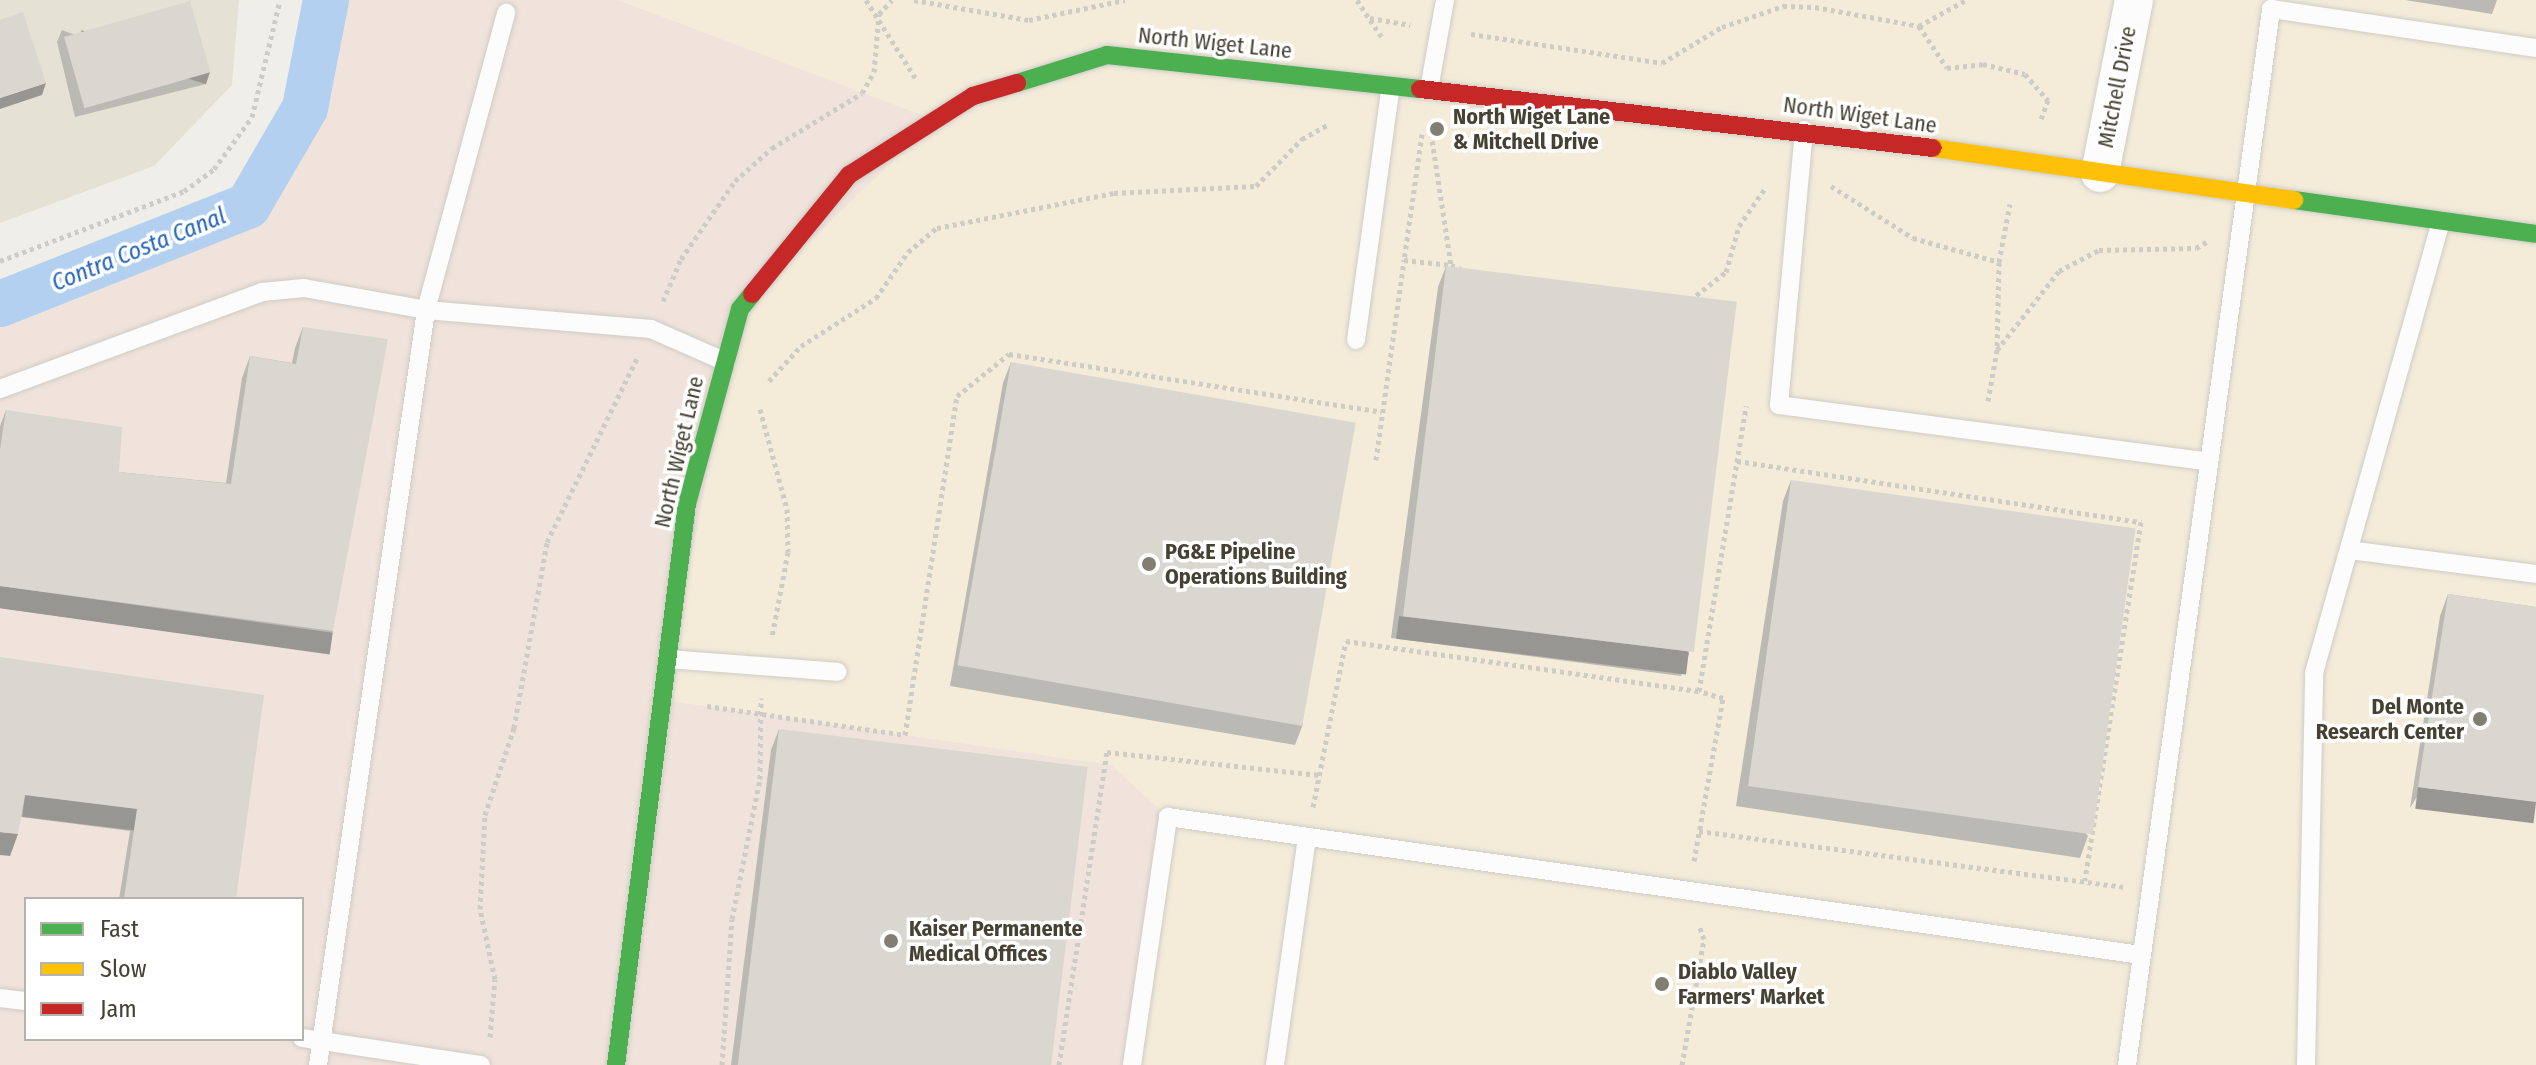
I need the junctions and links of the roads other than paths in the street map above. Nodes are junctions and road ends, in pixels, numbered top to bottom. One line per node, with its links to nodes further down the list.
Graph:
1 (1445, 0): 6 (lane)
2 (2134, 0): 8 (street, Mitchell Drive)
3 (506, 13): 12 (lane)
4 (2536, 48): 9 (lane)
5 (1391, 86): 6 (street, North Wiget Lane); 13 (lane); 14 (street, North Wiget Lane)
6 (1422, 89): 7 (street, North Wiget Lane)
7 (1804, 130): 8 (street, North Wiget Lane); 16 (lane)
8 (2100, 173): 9 (street, North Wiget Lane)
9 (2242, 193): 10 (street, North Wiget Lane); 16 (lane)
10 (2441, 221): 11 (street, North Wiget Lane); 17 (lane)
11 (2536, 234)
12 (426, 310): 14 (lane); 15 (lane); 26 (lane)
13 (1356, 340)
14 (726, 362): 19 (street, North Wiget Lane)
15 (0, 389)
16 (2207, 461): 22 (lane)
17 (2349, 550): 18 (lane); 33 (lane)
18 (2536, 574)
19 (667, 659): 20 (lane); 29 (street, North Wiget Lane)
20 (838, 672)
21 (1307, 837): 22 (lane); 30 (lane); 31 (lane)
22 (2141, 955): 32 (lane)
23 (0, 998): 24 (lane)
24 (24, 1001)
25 (304, 1038): 26 (lane)
26 (321, 1040): 27 (lane); 28 (lane)
27 (484, 1058)
28 (318, 1065)
29 (616, 1065)
30 (1132, 1065)
31 (1275, 1065)
32 (2127, 1065)
33 (2306, 1065)

